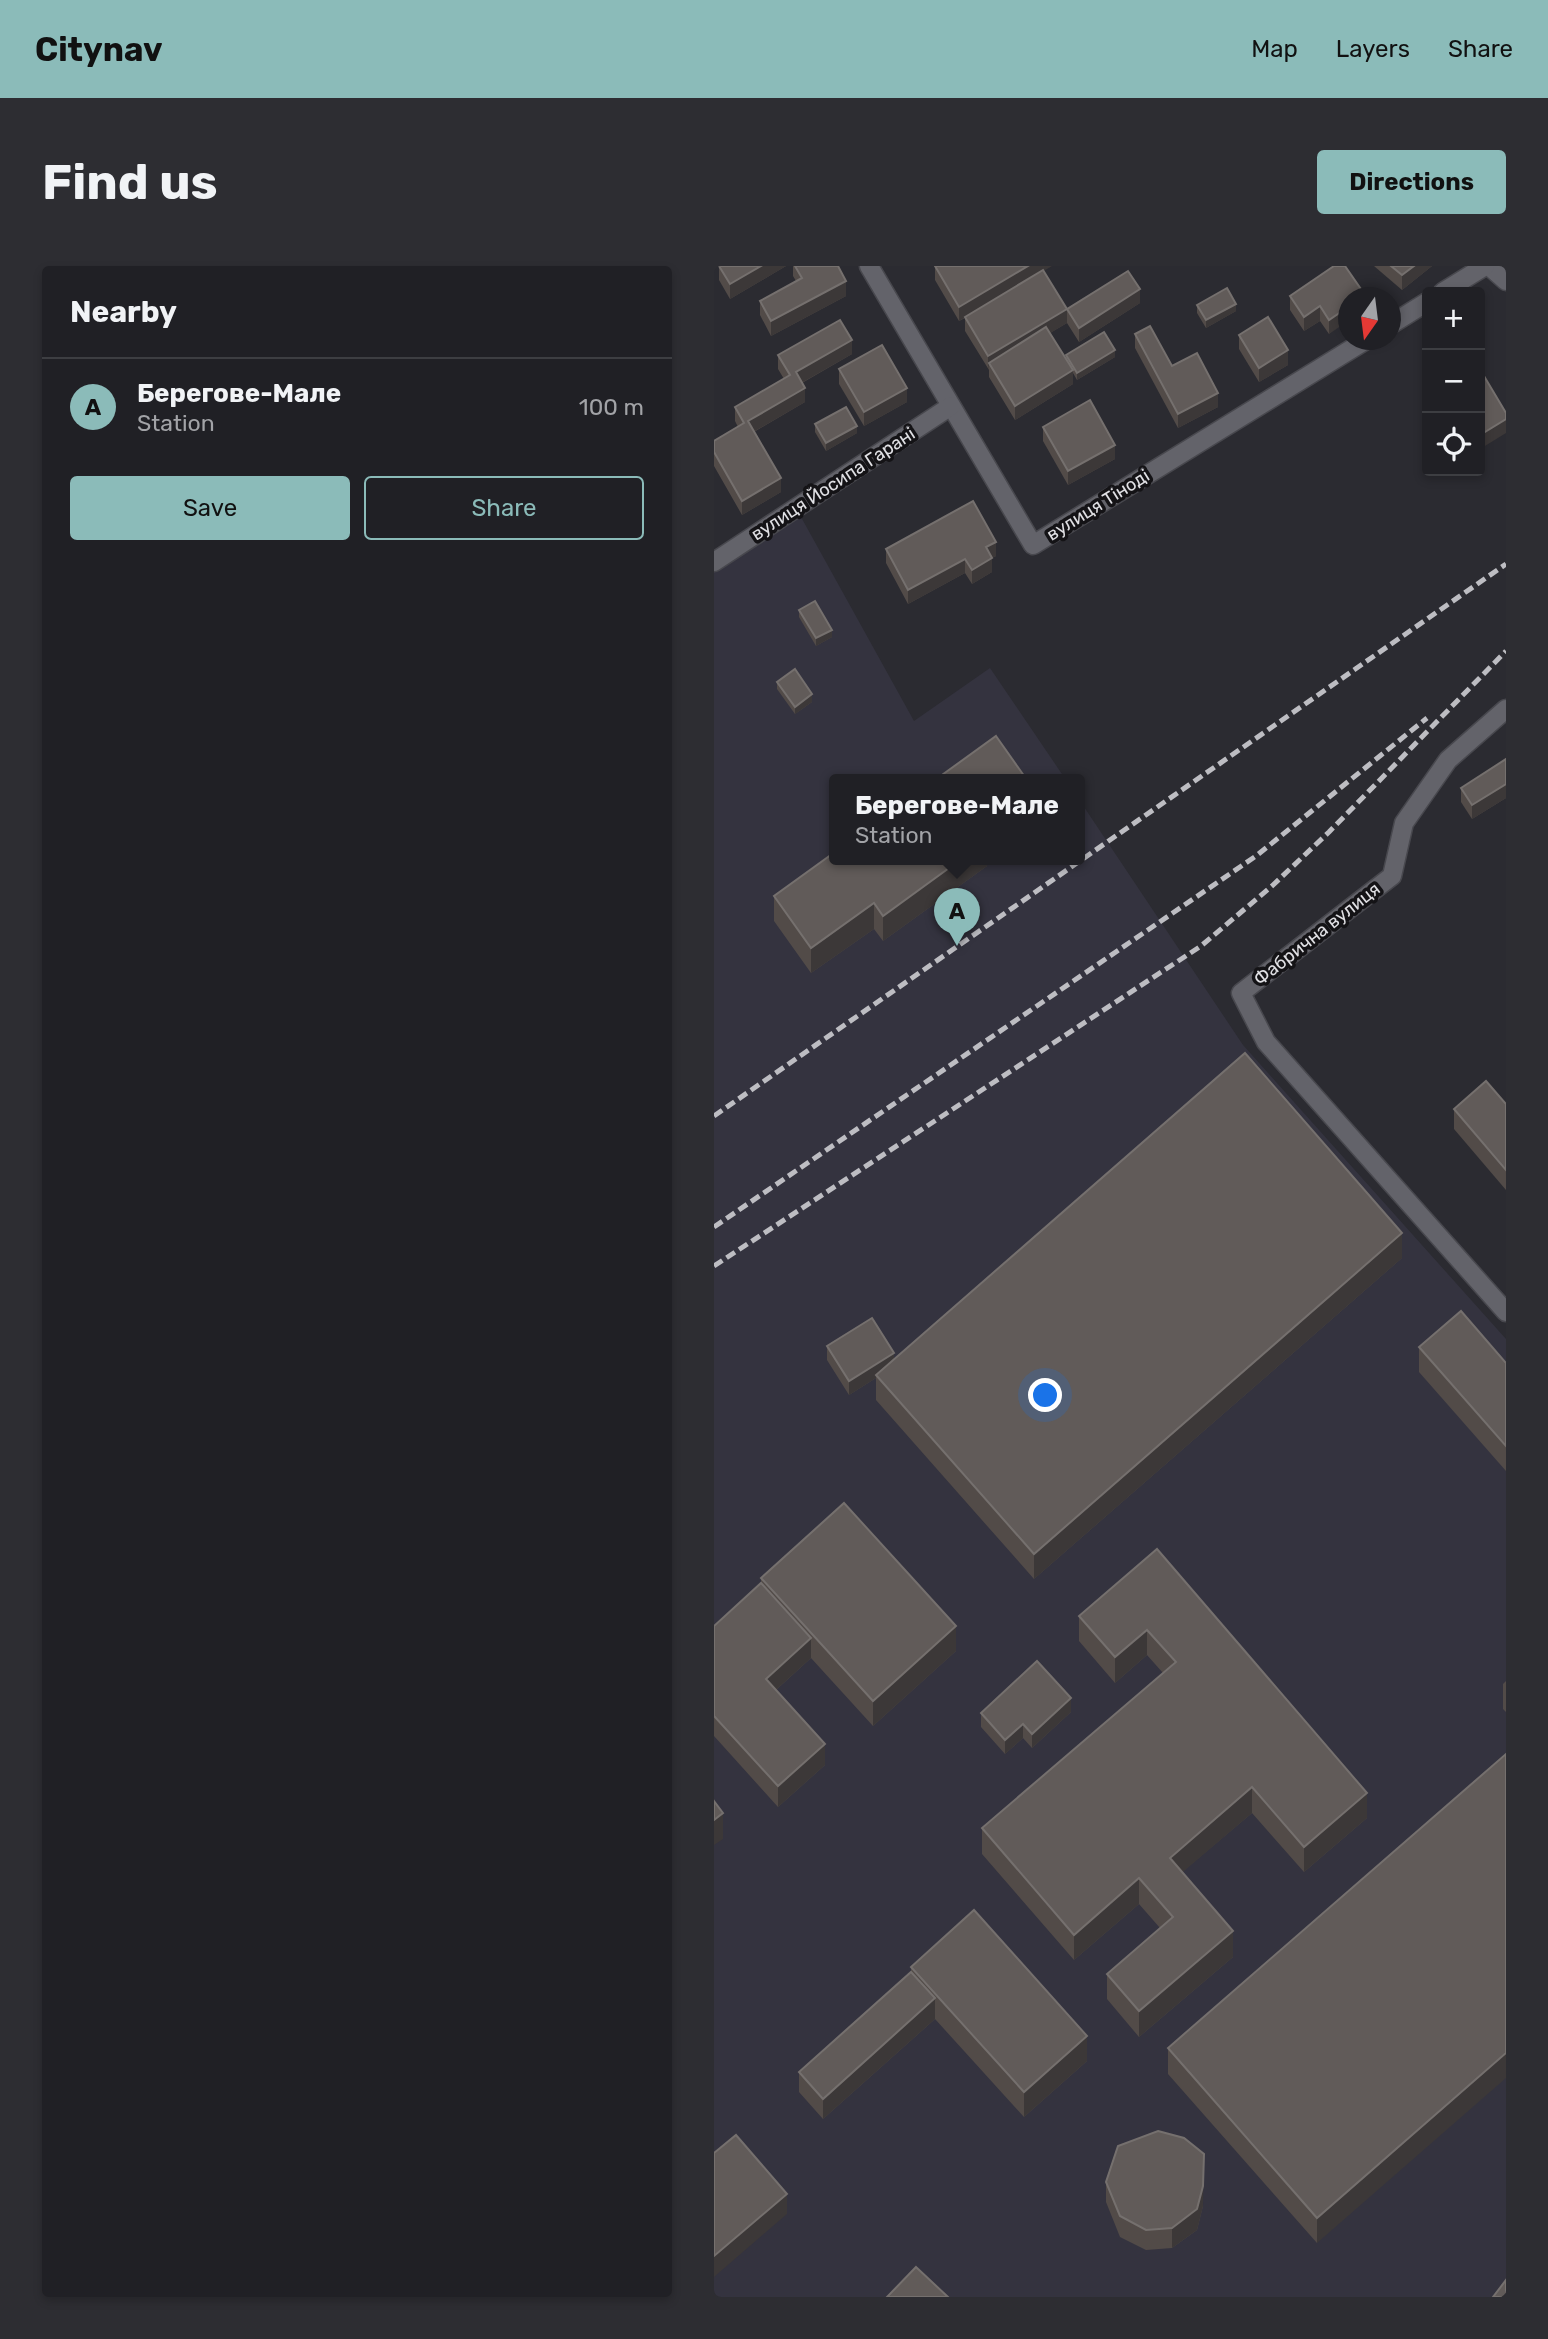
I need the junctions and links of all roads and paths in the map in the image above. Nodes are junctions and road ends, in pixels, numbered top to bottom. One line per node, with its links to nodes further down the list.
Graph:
1 (869, 266): 8 (street, вулиця Тіноді)
2 (1487, 266): 3 (street); 4 (street)
3 (1506, 281)
4 (1451, 287)
5 (1422, 305): 6 (street)
6 (1401, 318)
7 (1350, 350): 8 (street, вулиця Тіноді)
8 (951, 406): 9 (street, вулиця Йосипа Гарані)
9 (714, 562)
10 (1506, 709): 11 (street, Фабрична вулиця)
11 (1506, 1312)

